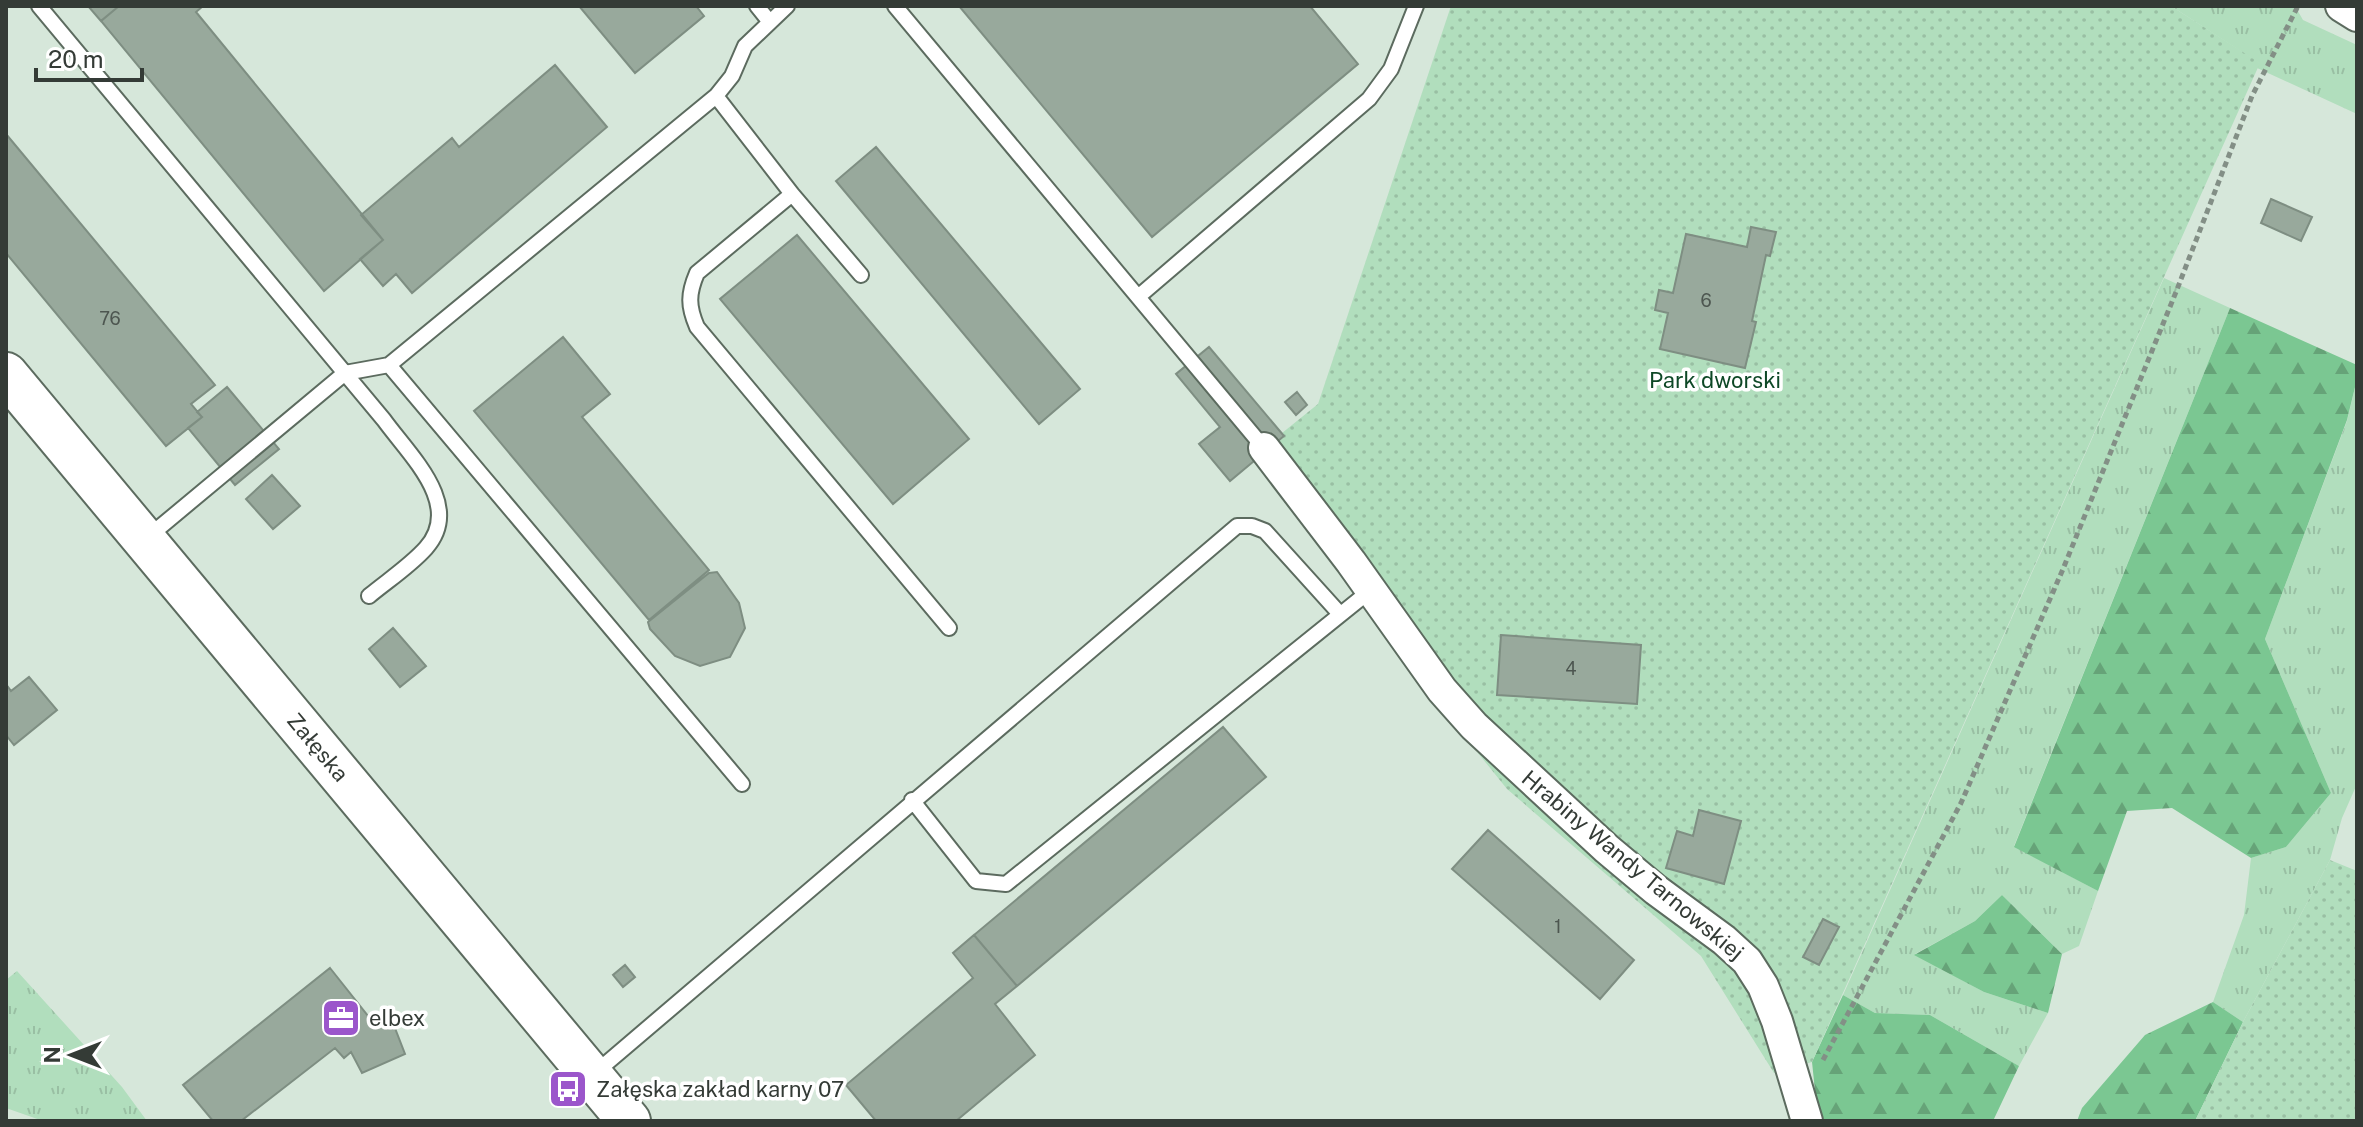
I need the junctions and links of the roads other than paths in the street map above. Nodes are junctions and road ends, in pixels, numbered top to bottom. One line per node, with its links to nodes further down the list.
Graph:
1 (39, 6): 14 (lane)
2 (757, 6): 8 (lane)
3 (787, 6): 8 (lane)
4 (895, 6): 12 (lane)
5 (1416, 6): 12 (lane)
6 (2341, 6): 7 (street)
7 (2357, 16)
8 (769, 21): 9 (lane)
9 (716, 96): 10 (lane); 13 (lane)
10 (792, 194): 11 (lane); 21 (lane)
11 (861, 275)
12 (1138, 297): 16 (lane)
13 (389, 365): 14 (lane); 22 (lane)
14 (345, 373): 17 (lane); 19 (lane)
15 (6, 374): 17 (street, Załęska)
16 (1264, 448): 18 (street, Hrabiny Wandy Tarnowskiej)
17 (145, 540): 24 (street, Załęska)
18 (1371, 590): 20 (lane); 25 (street, Hrabiny Wandy Tarnowskiej)
19 (369, 596)
20 (1340, 614): 23 (lane); 23 (lane)
21 (949, 628)
22 (742, 784)
23 (912, 800): 24 (lane)
24 (591, 1075): 26 (street, Załęska)
25 (1804, 1110)
26 (629, 1121)

